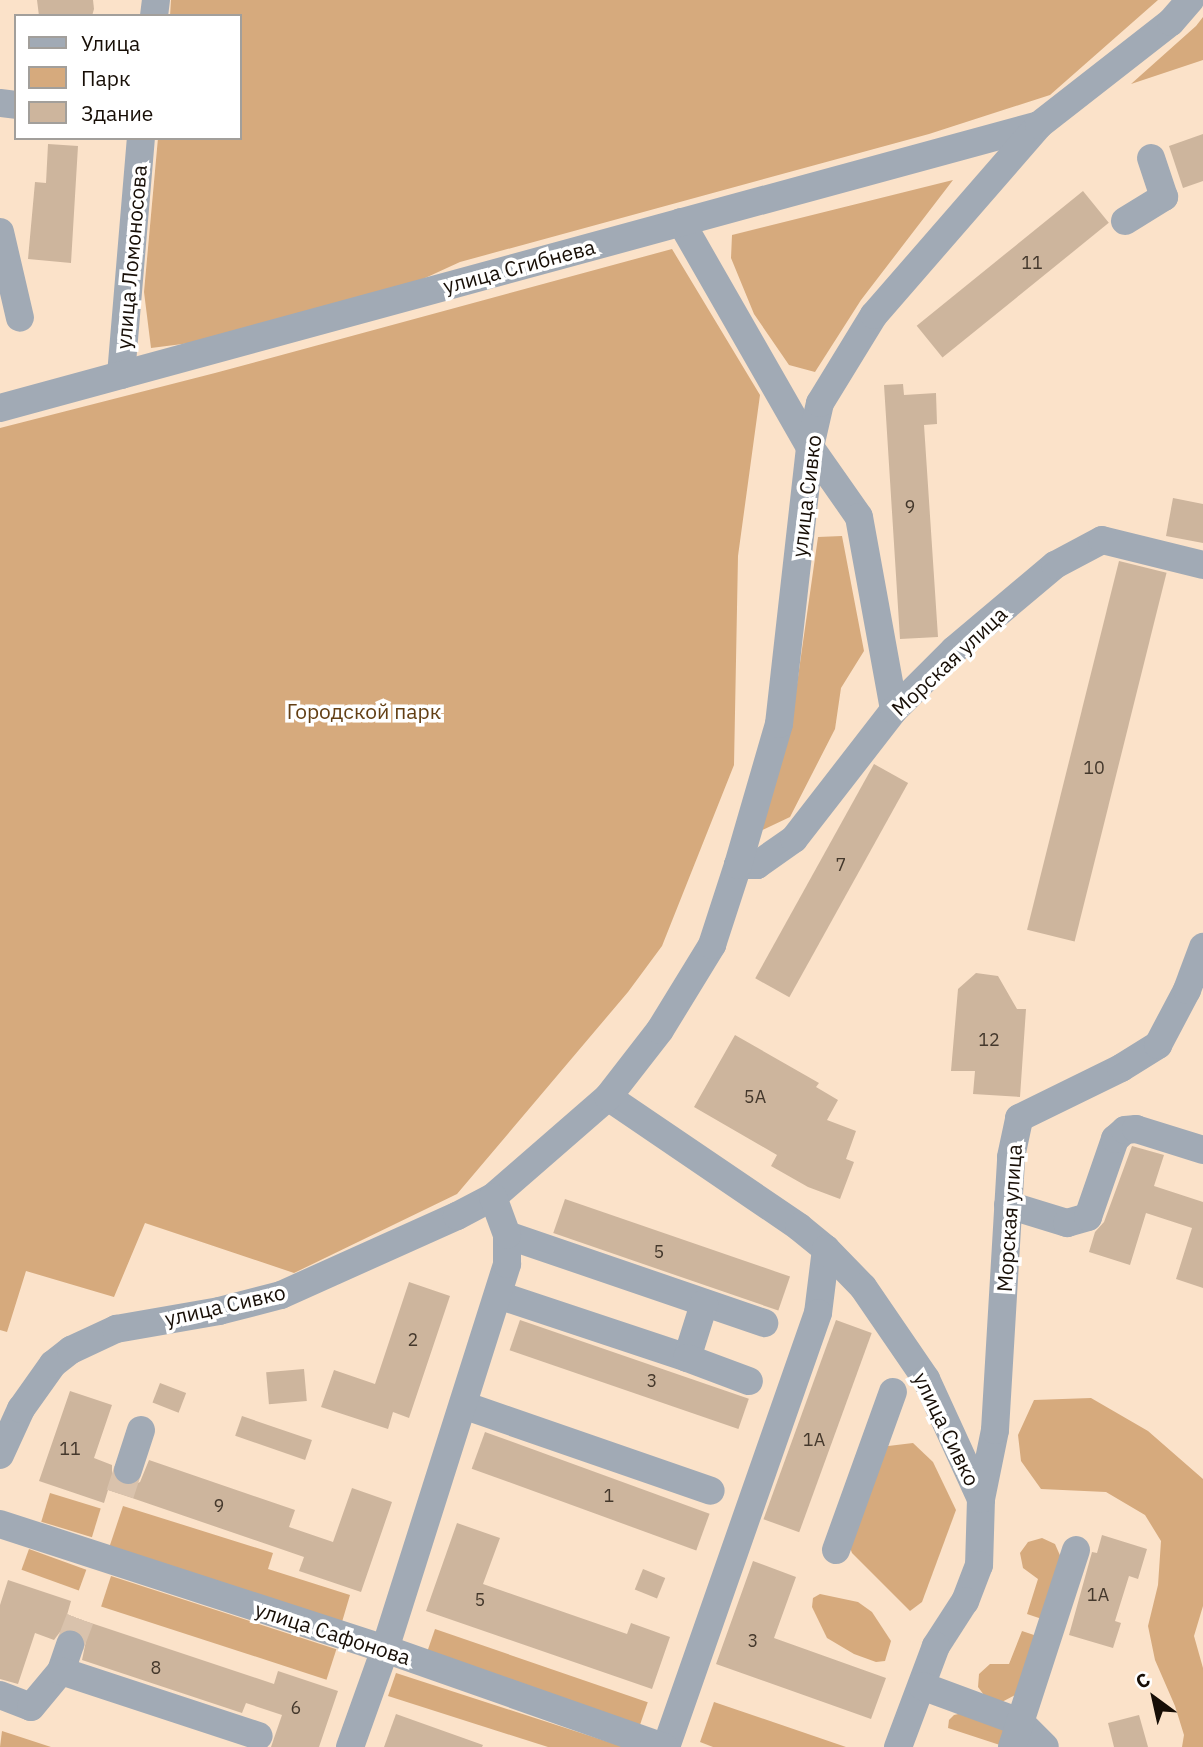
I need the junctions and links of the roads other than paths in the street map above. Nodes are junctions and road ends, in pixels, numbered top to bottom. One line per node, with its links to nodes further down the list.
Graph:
1 (1190, 0): 2 (street, улица Сивко)
2 (1039, 125): 6 (street, улица Сгибнева); 11 (street, улица Сивко)
3 (141, 140): 9 (street, улица Ломоносова)
4 (1151, 158): 5 (street)
5 (1125, 221)
6 (681, 222): 9 (street, улица Сгибнева); 11 (street)
7 (0, 232): 8 (street)
8 (20, 318)
9 (121, 375): 10 (street, улица Сгибнева)
10 (0, 408)
11 (810, 447): 13 (street); 14 (street, улица Сивко)
12 (1203, 565): 13 (street, Морская улица)
13 (894, 710): 14 (street, Морская улица)
14 (738, 865): 16 (street, улица Сивко)
15 (1203, 947): 19 (street, Морская улица)
16 (608, 1097): 18 (street, улица Сивко); 21 (street, улица Сивко)
17 (1203, 1150): 19 (street)
18 (493, 1197): 20 (street); 30 (street, улица Сивко)
19 (1008, 1205): 33 (street, Морская улица)
20 (507, 1235): 22 (street); 23 (street)
21 (826, 1249): 33 (street, улица Сивко); 45 (street)
22 (498, 1295): 25 (street); 28 (street)
23 (704, 1304): 24 (street); 25 (street)
24 (764, 1323)
25 (687, 1358): 26 (street)
26 (749, 1381)
27 (892, 1392): 35 (street)
28 (463, 1405): 32 (street); 38 (street)
29 (141, 1430): 31 (street)
30 (0, 1455)
31 (128, 1470)
32 (711, 1491)
33 (981, 1499): 40 (street, улица Сивко)
34 (0, 1524): 38 (street, улица Сафонова)
35 (836, 1550)
36 (1076, 1550): 42 (street)
37 (70, 1645): 39 (street)
38 (384, 1649): 44 (street); 45 (street, улица Сафонова)
39 (61, 1671): 41 (street); 43 (street)
40 (922, 1686): 42 (street); 46 (street, улица Сивко)
41 (0, 1695)
42 (1016, 1735): 47 (street)
43 (258, 1736)
44 (350, 1747)
45 (665, 1747)
46 (898, 1747)
47 (1045, 1747)

